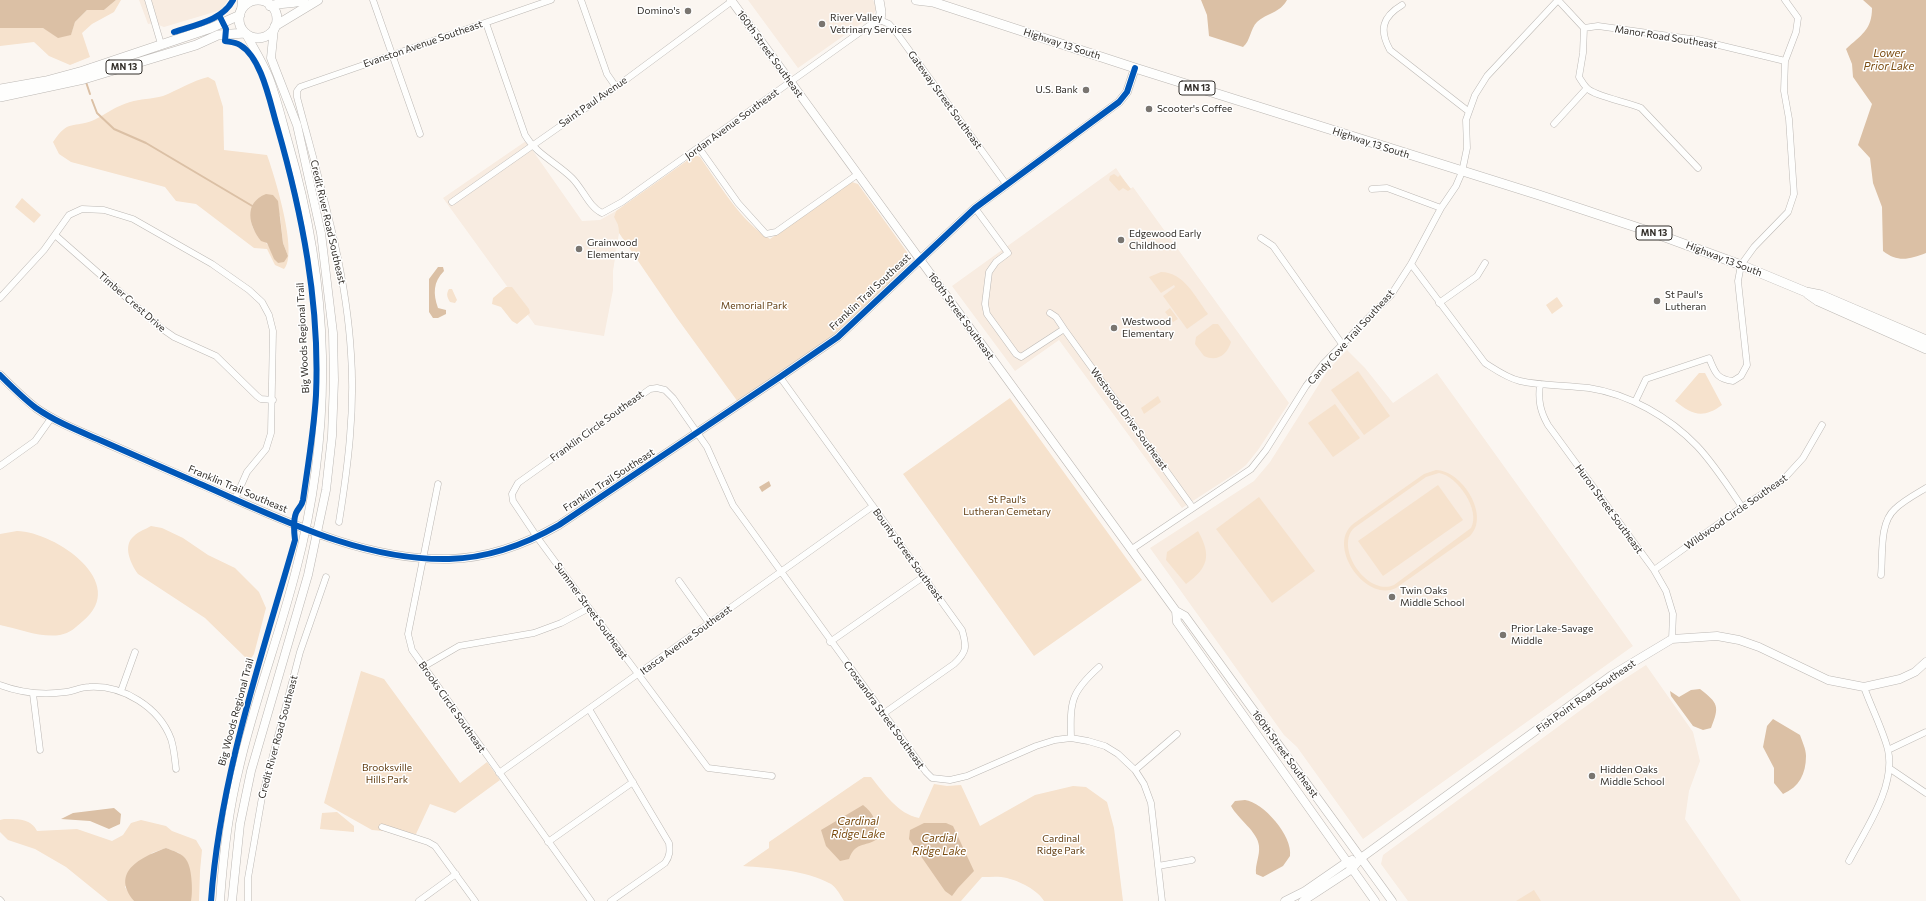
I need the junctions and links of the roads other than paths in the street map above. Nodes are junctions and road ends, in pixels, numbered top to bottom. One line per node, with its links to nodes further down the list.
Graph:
1 (148, 0): 22 (street)
2 (242, 0): 16 (street)
3 (304, 0): 14 (main road)
4 (318, 0): 19 (main road)
5 (373, 0): 23 (street)
6 (551, 0): 18 (street, Evanston Avenue Southeast)
7 (581, 0): 27 (street)
8 (732, 0): 26 (street, 160th Street Southeast); 27 (street, Saint Paul Avenue)
9 (879, 0): 17 (main road)
10 (916, 0): 13 (main road, Highway 13 South / MN 13)
11 (1558, 0): 20 (street); 32 (street, Candy Cove Trail Southeast)
12 (1785, 0): 24 (street)
13 (932, 1): 25 (main road, Highway 13 South / MN 13)
14 (269, 3): 16 (main road); 19 (main road)
15 (1402, 5): 32 (street)
16 (240, 13): 21 (main road); 22 (main road, MN 13)
17 (880, 20): 26 (street, Jordan Avenue Southeast); 40 (street, Gateway Street Southeast)
18 (486, 23): 23 (street, Evanston Avenue Southeast); 35 (street)
19 (275, 27): 21 (main road); 77 (street)
20 (1584, 28): 24 (street, Manor Road Southeast); 29 (street)
21 (246, 33): 31 (main road, MN 13); 76 (street)
22 (162, 44): 28 (main road, MN 13)
23 (392, 54): 30 (street, Evanston Avenue Southeast); 34 (street)
24 (1784, 61): 50 (street)
25 (1135, 68): 38 (main road, Highway 13 South / MN 13); 40 (street, Franklin Trail Southeast)
26 (791, 82): 36 (street, Jordan Avenue Southeast); 39 (street, 160th Street Southeast)
27 (616, 86): 35 (street, Saint Paul Avenue)
28 (0, 89)
29 (1586, 89): 33 (street); 37 (street)
30 (297, 91): 75 (street, Credit River Road Southeast)
31 (0, 97)
32 (1468, 111): 38 (street, Candy Cove Trail Southeast)
33 (1554, 124)
34 (420, 134)
35 (531, 145): 36 (street, Jordan Avenue Southeast); 42 (street, Saint Paul Avenue)
36 (699, 148): 39 (street)
37 (1698, 168)
38 (1462, 172): 44 (street, Candy Cove Trail Southeast); 50 (main road, Highway 13 South / MN 13)
39 (858, 174): 47 (street, 160th Street Southeast)
40 (1006, 184): 43 (street, Franklin Trail Southeast)
41 (1372, 189): 44 (street)
42 (452, 202)
43 (975, 208): 47 (street, Franklin Trail Southeast); 55 (street)
44 (1440, 208): 49 (street, Candy Cove Trail Southeast)
45 (55, 235): 52 (street); 62 (street, Timber Crest Drive); 62 (street)
46 (1261, 238): 57 (street)
47 (920, 259): 60 (street, Franklin Trail Southeast); 79 (street, 160th Street Southeast)
48 (1485, 263): 53 (street)
49 (1411, 264): 53 (street); 57 (street, Candy Cove Trail Southeast)
50 (1741, 265): 51 (main road, Highway 13 South / MN 13); 63 (street)
51 (1806, 292): 56 (main road, Highway 13 South / MN 13); 58 (main road, Highway 13 South / MN 13)
52 (0, 298)
53 (1440, 303): 61 (street)
54 (1050, 313): 55 (street, Westwood Drive Southeast)
55 (1064, 329): 74 (street, Westwood Drive Southeast)
56 (1926, 340)
57 (1342, 344): 74 (street, Candy Cove Trail Southeast)
58 (1926, 349)
59 (0, 375): 64 (street, Franklin Trail Southeast)
60 (780, 377): 66 (street, Franklin Trail Southeast); 72 (street, Bounty Street Southeast)
61 (1540, 384): 63 (street); 81 (street, Huron Street Southeast)
62 (272, 400): 71 (street)
63 (1635, 402): 73 (street)
64 (52, 417): 67 (street); 71 (street, Franklin Trail Southeast)
65 (1822, 425): 73 (street, Wildwood Circle Southeast)
66 (698, 433): 70 (street, Franklin Circle Southeast); 78 (street, Franklin Trail Southeast); 82 (street, Crossandra Street Southeast)
67 (0, 466)
68 (438, 484): 80 (street, Brooks Circle Southeast)
69 (1926, 488): 83 (street)
70 (512, 494): 78 (street, Summer Street Southeast)
71 (235, 499): 76 (street, Franklin Trail Southeast)
72 (873, 506): 82 (street, Itasca Avenue Southeast); 85 (street, Bounty Street Southeast)
73 (1742, 507): 81 (street, Wildwood Circle Southeast)
74 (1193, 508): 79 (street, Candy Cove Trail Southeast)
75 (338, 522)
76 (306, 530): 77 (street, Franklin Trail Southeast); 123 (street)
77 (318, 533): 80 (street, Franklin Trail Southeast); 124 (street)
78 (537, 537): 80 (street, Franklin Trail Southeast); 87 (street, Summer Street Southeast)
79 (1132, 549): 88 (street, 160th Street Southeast)
80 (423, 558): 94 (street, Brooks Circle Southeast)
81 (1654, 570): 90 (street, Huron Street Southeast)
82 (781, 572): 89 (street, Itasca Avenue Southeast); 91 (street, Crossandra Street Southeast)
83 (1881, 575)
84 (326, 577): 125 (street, Credit River Road Southeast)
85 (923, 577): 91 (street); 102 (street, Bounty Street Southeast)
86 (679, 581): 89 (street)
87 (589, 608): 94 (street); 96 (street, Summer Street Southeast)
88 (1176, 610): 117 (street, 160th Street Southeast); 120 (street, 160th Street Southeast)
89 (709, 623): 96 (street, Itasca Avenue Southeast)
90 (1672, 638): 98 (street, Fish Point Road Southeast); 117 (street, Fish Point Road Southeast)
91 (830, 642): 102 (street, Crossandra Street Southeast)
92 (135, 652): 99 (street)
93 (1926, 662): 98 (street, Fish Point Road Southeast)
94 (423, 667): 111 (street, Brooks Circle Southeast)
95 (1099, 667): 105 (street)
96 (637, 675): 101 (street, Itasca Avenue Southeast); 112 (street, Summer Street Southeast)
97 (0, 685): 100 (street)
98 (1864, 687): 107 (street)
99 (121, 691): 100 (street); 109 (street)
100 (34, 694): 106 (street)
101 (589, 709): 111 (street, Itasca Avenue Southeast); 113 (street)
102 (883, 714): 105 (street, Crossandra Street Southeast)
103 (1926, 732): 107 (street)
104 (1178, 734): 110 (street)
105 (1070, 738): 110 (street, Crossandra Street Southeast)
106 (40, 750)
107 (1888, 750): 108 (street)
108 (1889, 768): 114 (street); 119 (street)
109 (176, 769)
110 (1134, 770): 121 (street, Crossandra Street Southeast)
111 (499, 773): 116 (street, Brooks Circle Southeast)
112 (772, 776)
113 (633, 782): 116 (street); 129 (street)
114 (1926, 793)
115 (382, 827): 122 (street)
116 (548, 842): 128 (street, Brooks Circle Southeast)
117 (1360, 858): 120 (street, Fish Point Road Southeast); 134 (street, 160th Street Southeast)
118 (1192, 860): 121 (street)
119 (1849, 861)
120 (1350, 865): 131 (street); 132 (street); 133 (street, 160th Street Southeast)
121 (1158, 866): 130 (street, Crossandra Street Southeast)
122 (456, 874): 126 (street); 127 (street)
123 (220, 901)
124 (232, 901)
125 (248, 901)
126 (419, 901)
127 (475, 901)
128 (591, 901)
129 (611, 901)
130 (1162, 901)
131 (1285, 901)
132 (1304, 901)
133 (1375, 901)
134 (1392, 901)

